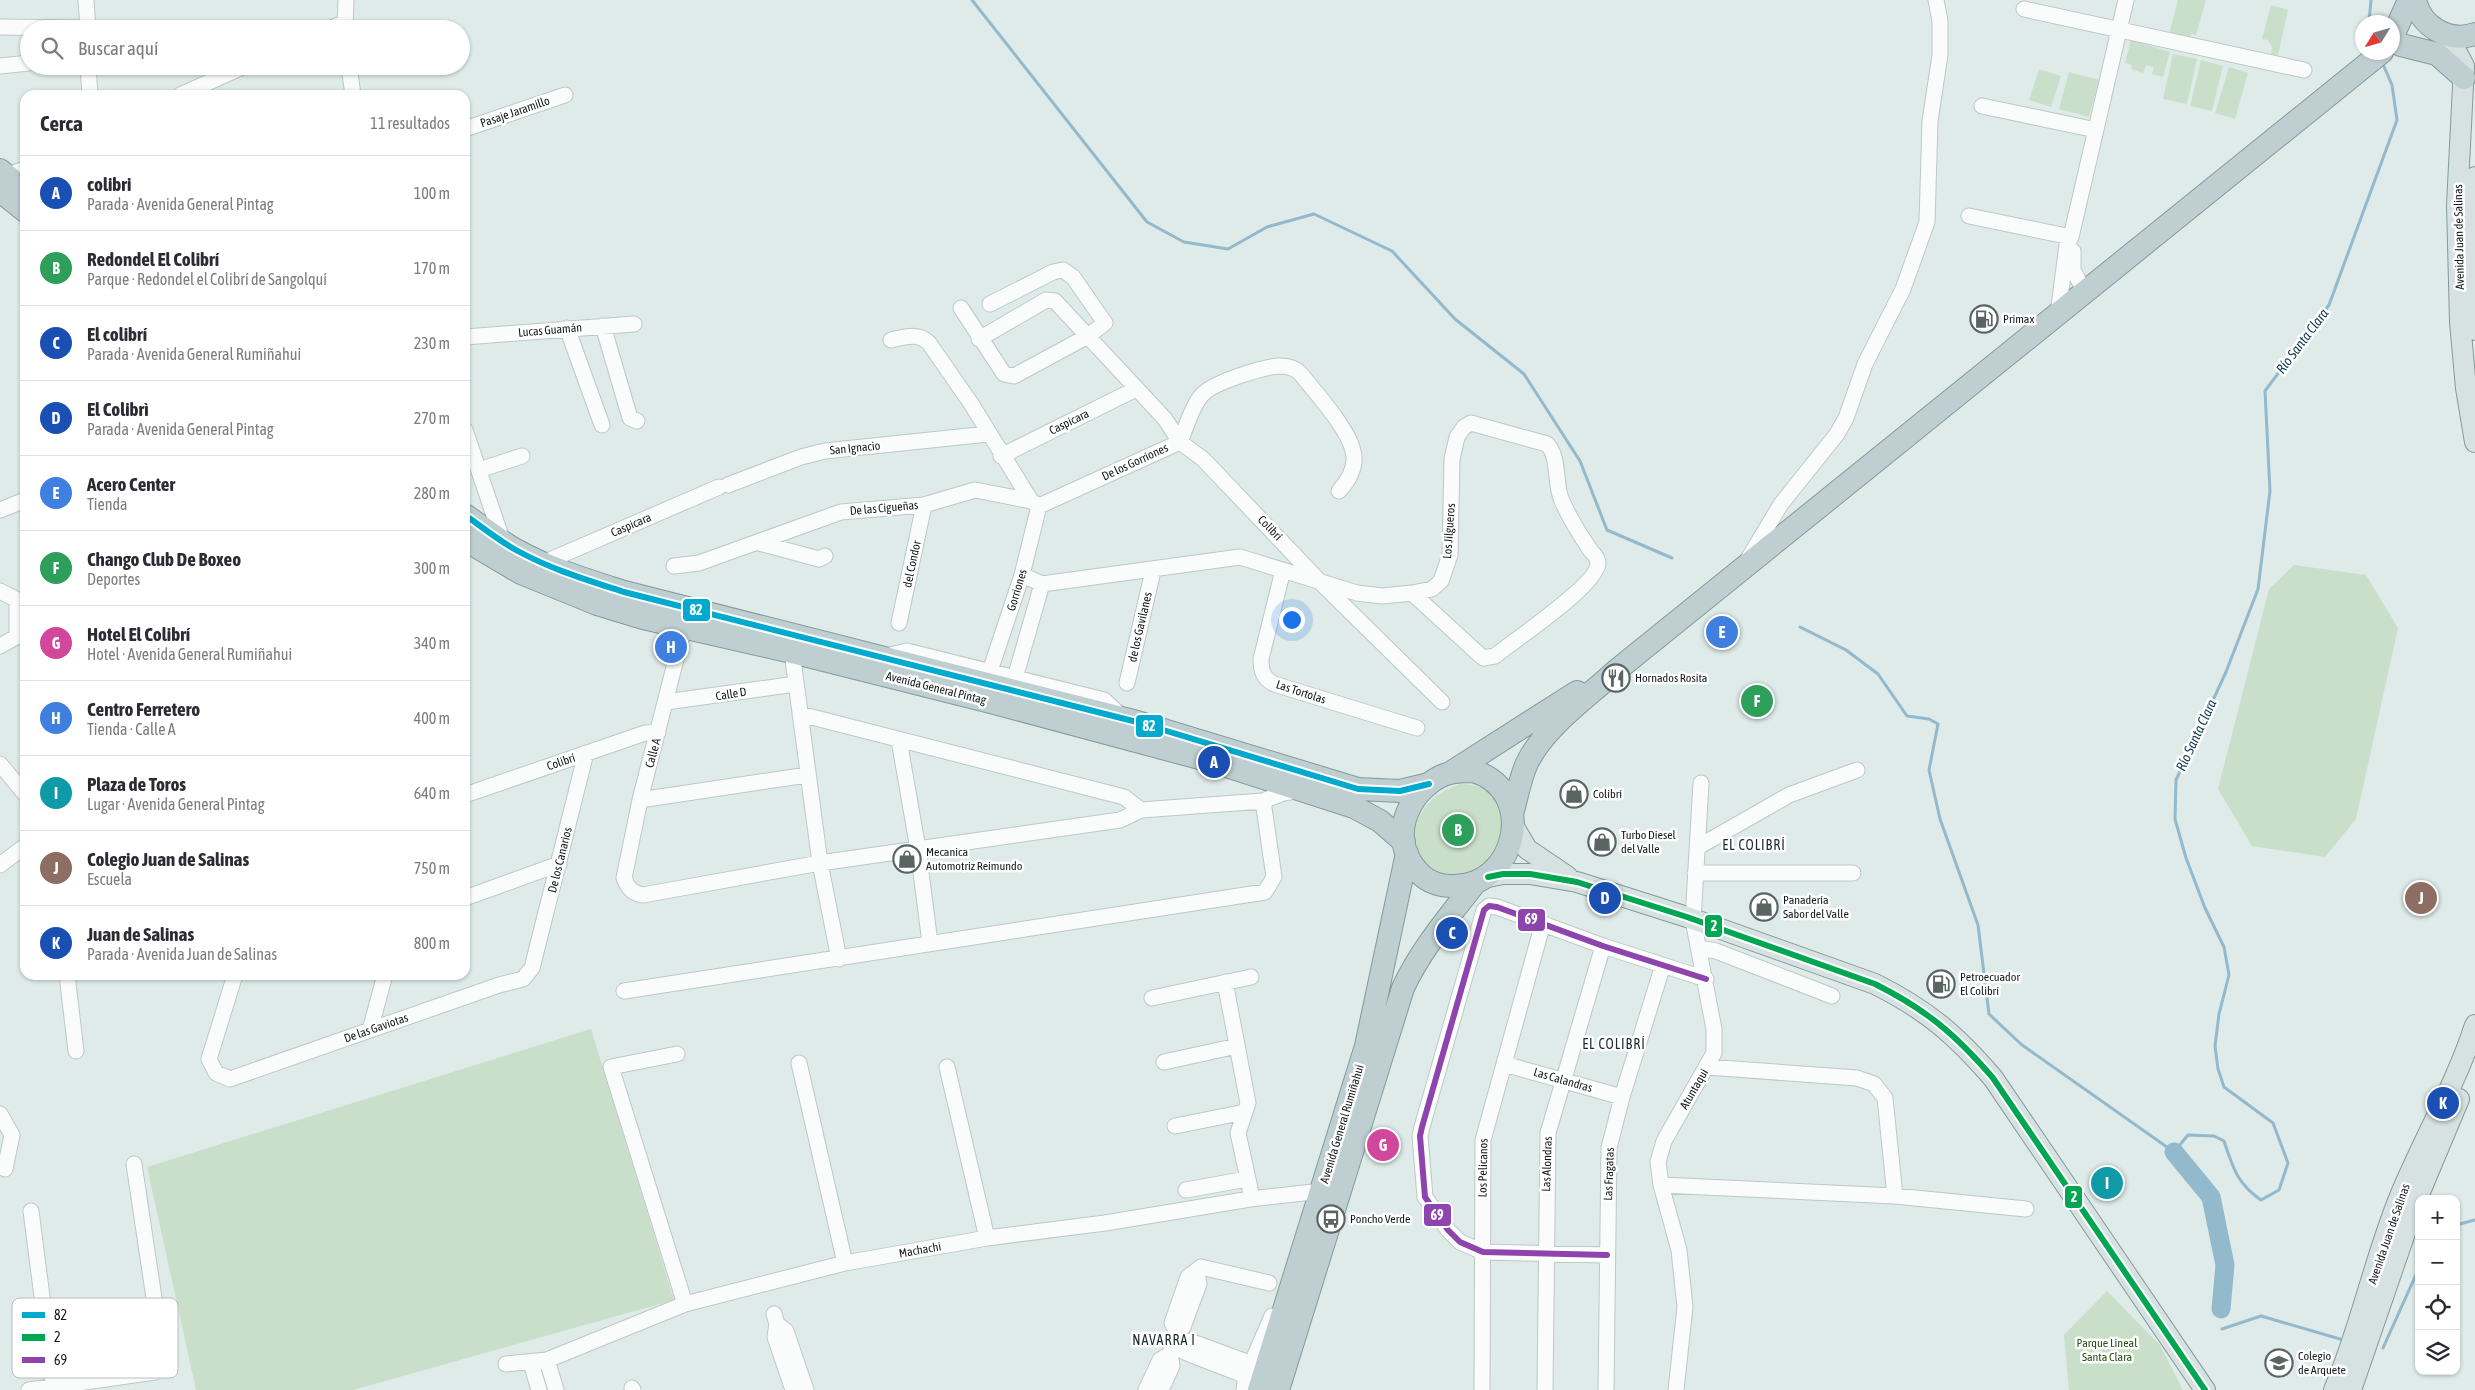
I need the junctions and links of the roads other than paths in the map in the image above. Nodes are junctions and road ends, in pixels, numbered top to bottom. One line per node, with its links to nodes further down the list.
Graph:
1 (86, 0): 8 (street)
2 (346, 0): 9 (street)
3 (1936, 0): 74 (street)
4 (2126, 0): 13 (street)
5 (2409, 0): 10 (highway)
6 (2415, 0): 14 (highway)
7 (2024, 9): 13 (street)
8 (87, 20)
9 (345, 20)
10 (2400, 24)
11 (0, 27): 12 (street)
12 (20, 27)
13 (2119, 31): 21 (street); 32 (street)
14 (2444, 34): 15 (highway); 16 (highway); 25 (main road, Avenida Juan de Salinas)
15 (2475, 34)
16 (2400, 42)
17 (2400, 47): 25 (highway)
18 (2372, 60): 39 (highway)
19 (20, 65): 20 (street)
20 (0, 66)
21 (2304, 70)
22 (89, 75): 26 (street)
23 (225, 75): 27 (street)
24 (350, 75): 28 (street)
25 (2464, 78): 56 (main road, Avenida Juan de Salinas)
26 (90, 90)
27 (191, 90)
28 (352, 90)
29 (565, 95): 31 (street, Pasaje Jaramillo)
30 (1982, 106): 32 (street)
31 (470, 128)
32 (2096, 130): 38 (street)
33 (6, 176): 35 (highway); 36 (highway)
34 (2475, 177): 46 (main road, Avenida Juan de Salinas)
35 (20, 186)
36 (20, 202)
37 (1969, 216): 38 (street)
38 (2071, 237): 39 (street); 42 (street)
39 (2085, 292): 42 (highway)
40 (990, 304): 47 (street)
41 (961, 308): 49 (street)
42 (2058, 314): 74 (highway)
43 (634, 324): 44 (street, Lucas Guamán)
44 (603, 326): 45 (street, Lucas Guamán); 52 (street)
45 (568, 328): 48 (street, Lucas Guamán); 53 (street)
46 (2475, 330)
47 (1088, 336): 49 (street); 49 (street); 51 (street)
48 (470, 337)
49 (979, 339)
50 (891, 340): 54 (street)
51 (1136, 389): 55 (street); 59 (street, Caspicara)
52 (637, 422)
53 (602, 425)
54 (988, 434): 59 (street); 61 (street, San Ignacio)
55 (1180, 442): 62 (street, De los Gorriones); 64 (street, De los Gorriones); 79 (street, Colibrí)
56 (2475, 442)
57 (470, 444): 60 (street)
58 (522, 456): 60 (street)
59 (1001, 456): 64 (street)
60 (479, 470): 68 (street)
61 (724, 486): 72 (street, Caspicara)
62 (1340, 491)
63 (20, 502): 66 (street)
64 (1035, 504): 65 (street, De las Cigueñas); 77 (street, Gorriones)
65 (924, 505): 70 (street, De las Cigueñas); 83 (street, del Condor)
66 (0, 510)
67 (470, 519): 68 (highway, Avenida General Pintag)
68 (503, 542): 72 (highway, Avenida General Pintag)
69 (470, 543): 84 (highway, Avenida General Pintag)
70 (759, 543): 71 (street); 73 (street, De las Cigueñas)
71 (825, 556)
72 (542, 563): 88 (highway, Avenida General Pintag)
73 (674, 566)
74 (1744, 567): 89 (highway)
75 (1284, 570): 76 (street, Los Jilgueros); 79 (street, Los Jilgueros); 98 (street, Las Tortolas)
76 (1153, 571): 78 (street, Los Jilgueros); 92 (street, de los Gavilanes)
77 (1022, 575): 78 (street); 90 (street, Gorriones)
78 (1042, 584): 91 (street)
79 (1322, 584): 81 (street, Los Jilgueros); 95 (street, Colibrí)
80 (0, 591): 82 (street)
81 (1412, 594): 81 (street, Los Jilgueros)
82 (20, 602)
83 (900, 623)
84 (684, 628): 87 (highway, Avenida General Pintag); 94 (street, Calle A)
85 (20, 635): 86 (street)
86 (0, 646)
87 (792, 652): 93 (street); 109 (highway, Avenida General Pintag)
88 (881, 657): 90 (street); 97 (highway, Avenida General Pintag)
89 (1617, 670): 104 (highway); 114 (highway)
90 (990, 671): 91 (street)
91 (1014, 678): 97 (street)
92 (1127, 683)
93 (796, 684): 94 (street, Calle D); 96 (street)
94 (666, 702): 99 (street, Calle A)
95 (1442, 702)
96 (800, 714): 100 (street); 105 (street)
97 (1123, 718): 107 (highway, Avenida General Pintag)
98 (1416, 728)
99 (658, 732): 101 (street, Colibrí); 111 (street, Calle A)
100 (899, 740): 113 (street); 117 (street)
101 (586, 753): 110 (street, Colibrí); 120 (street, De los Canarios)
102 (0, 764): 108 (street)
103 (1857, 770): 115 (street)
104 (1450, 773): 107 (highway); 114 (highway)
105 (807, 774): 111 (street); 119 (street)
106 (1701, 783): 115 (street, Atuntaqui)
107 (1429, 784): 116 (highway)
108 (20, 788)
109 (1306, 792): 112 (street); 116 (highway, Avenida General Pintag)
110 (470, 793)
111 (640, 800): 119 (street, Calle A)
112 (1263, 801): 113 (street); 129 (street)
113 (1141, 810): 117 (street)
114 (1513, 819): 124 (highway); 125 (main road)
115 (1698, 847): 122 (street, Atuntaqui)
116 (1405, 848): 124 (highway); 166 (highway, Avenida General Rumiñahui)
117 (918, 849): 119 (street); 129 (street)
118 (20, 850): 121 (street)
119 (820, 863): 132 (street)
120 (559, 864): 126 (street); 134 (street, De los Canarios)
121 (0, 865)
122 (1695, 873): 123 (street); 127 (street, Atuntaqui)
123 (1853, 873)
124 (1481, 880): 125 (main road); 194 (highway, Avenida General Rumiñahui)
125 (1577, 882): 127 (main road)
126 (470, 896)
127 (1693, 920): 131 (street, Atuntaqui); 199 (main road)
128 (1543, 924): 130 (street); 152 (street, Los Pelicanos); 172 (street)
129 (930, 943): 132 (street)
130 (1603, 946): 133 (street); 155 (street, Las Alondras)
131 (1699, 948): 136 (street, Atuntaqui); 142 (street)
132 (839, 959): 141 (street)
133 (1663, 965): 136 (street); 156 (street, Las Fragatas)
134 (532, 968): 145 (street, De las Gaviotas)
135 (1251, 977): 140 (street)
136 (1706, 979): 154 (street, Atuntaqui)
137 (68, 980): 147 (street)
138 (233, 980): 145 (street, De las Gaviotas)
139 (384, 980): 145 (street)
140 (1225, 982): 143 (street); 146 (street)
141 (624, 991)
142 (1832, 996)
143 (1152, 998)
144 (2475, 1025): 200 (main road, Avenida Juan de Salinas)
145 (370, 1030)
146 (1237, 1046): 150 (street); 157 (street)
147 (76, 1050)
148 (677, 1054): 179 (street)
149 (2475, 1061): 201 (main road, Avenida Juan de Salinas)
150 (1164, 1062)
151 (799, 1063): 175 (street)
152 (1504, 1064): 155 (street, Las Calandras); 172 (street, Los Pelicanos)
153 (947, 1067): 171 (street)
154 (1707, 1067): 164 (street, Atuntaqui); 167 (street)
155 (1563, 1079): 156 (street, Las Calandras); 173 (street, Las Alondras)
156 (1622, 1097): 174 (street, Las Fragatas)
157 (1245, 1112): 159 (street); 163 (street)
158 (0, 1114): 160 (street)
159 (1175, 1126)
160 (4, 1139): 162 (street)
161 (134, 1164): 178 (street)
162 (5, 1169)
163 (1247, 1179): 165 (street); 168 (street)
164 (1661, 1185): 167 (street); 198 (street, Atuntaqui)
165 (1186, 1190)
166 (1322, 1191): 168 (street, Machachi); 185 (highway, Avenida General Rumiñahui)
167 (1894, 1196): 169 (street)
168 (1250, 1199): 171 (street, Machachi)
169 (2026, 1209)
170 (31, 1211): 177 (street)
171 (987, 1238): 175 (street, Machachi)
172 (1483, 1252): 173 (street); 195 (street, Los Pelicanos)
173 (1545, 1254): 174 (street); 196 (street, Las Alondras)
174 (1607, 1255): 197 (street, Las Fragatas)
175 (845, 1263): 179 (street, Machachi)
176 (1269, 1283): 180 (street)
177 (42, 1298)
178 (154, 1298)
179 (685, 1304): 181 (street, Machachi)
180 (1173, 1344): 185 (street); 192 (street); 193 (street)
181 (547, 1360): 182 (street, Machachi); 187 (street)
182 (530, 1363): 183 (street, Machachi); 189 (street)
183 (506, 1364)
184 (118, 1378): 186 (street)
185 (1250, 1380)
186 (54, 1388): 188 (street)
187 (554, 1389)
188 (29, 1390)
189 (539, 1390)
190 (793, 1390): 191 (street)
191 (806, 1390)
192 (1146, 1390)
193 (1161, 1390)
194 (1278, 1390)
195 (1482, 1390)
196 (1545, 1390)
197 (1606, 1390)
198 (1676, 1390)
199 (2205, 1390)
200 (2334, 1390)
201 (2351, 1390)

